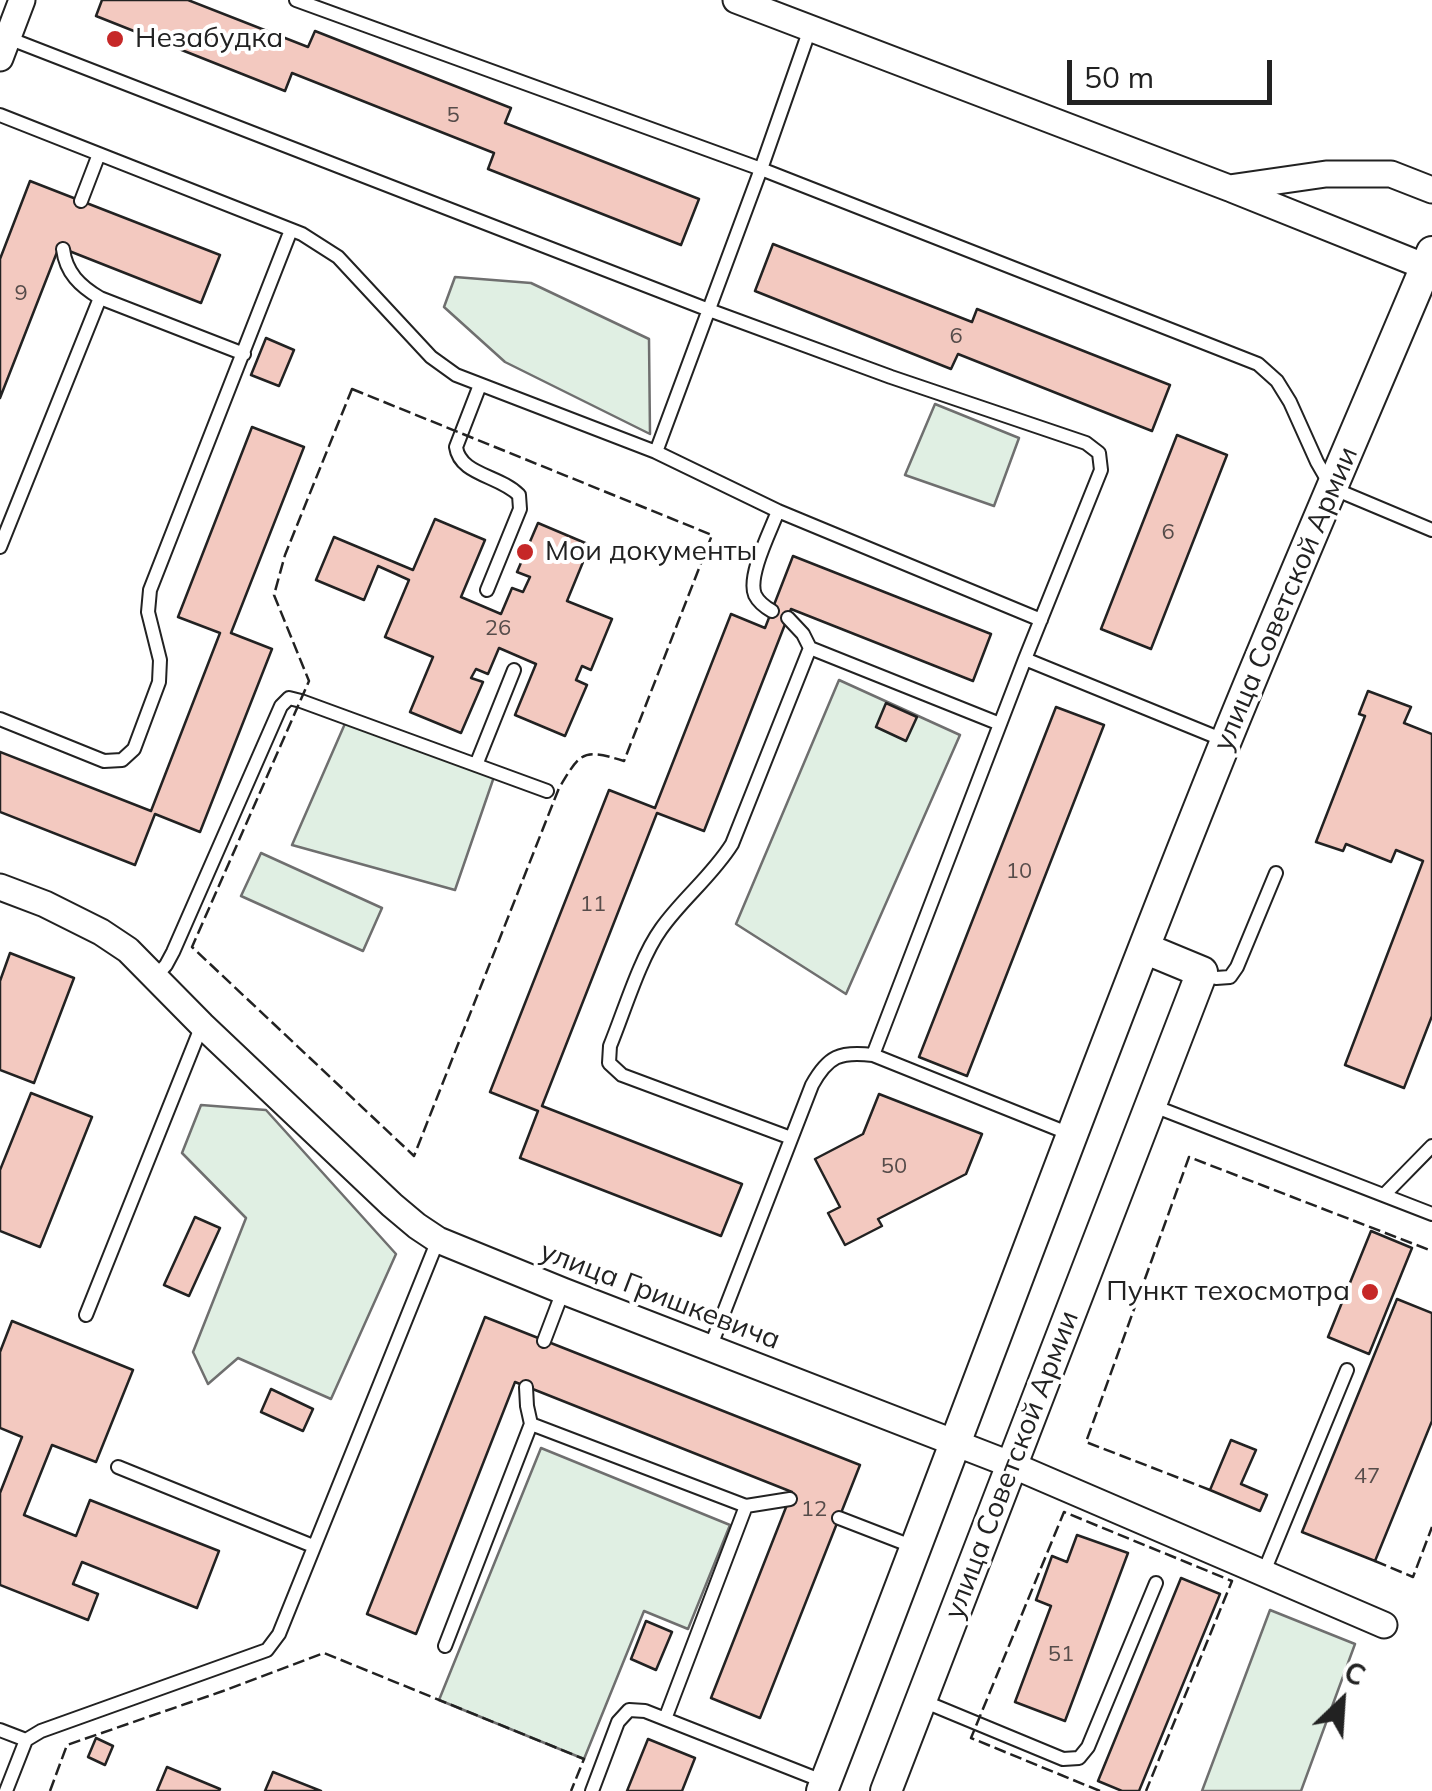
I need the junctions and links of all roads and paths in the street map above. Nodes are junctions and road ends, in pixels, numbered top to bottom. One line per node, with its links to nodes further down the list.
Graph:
1 (22, 0): 5 (street)
2 (296, 0): 8 (lane)
3 (736, 0): 4 (street)
4 (810, 29): 8 (lane); 9 (street)
5 (4, 48): 16 (lane)
6 (0, 115): 7 (lane)
7 (99, 154): 11 (lane); 12 (lane)
8 (761, 169): 16 (lane); 20 (lane)
9 (1229, 188): 10 (street); 14 (street)
10 (1432, 190)
11 (81, 201)
12 (291, 230): 17 (lane); 18 (lane)
13 (63, 249): 15 (lane)
14 (1429, 260): 20 (street, улица Советской Армии)
15 (100, 298): 17 (lane); 23 (lane)
16 (709, 310): 19 (lane); 27 (lane)
17 (244, 354): 31 (lane)
18 (480, 385): 19 (lane); 24 (lane)
19 (656, 452): 21 (lane)
20 (1332, 488): 22 (lane); 33 (street, улица Советской Армии)
21 (778, 510): 25 (lane); 27 (lane)
22 (1432, 530)
23 (0, 547)
24 (487, 590)
25 (772, 612)
26 (788, 618): 28 (lane)
27 (1041, 620): 29 (lane)
28 (810, 648): 32 (lane); 45 (lane)
29 (1025, 659): 32 (lane); 33 (lane)
30 (514, 670): 34 (lane)
31 (0, 719)
32 (1000, 724): 42 (lane)
33 (1226, 740): 38 (street, улица Советской Армии)
34 (476, 765): 35 (lane); 40 (lane)
35 (547, 790)
36 (1276, 873): 39 (lane)
37 (0, 887): 40 (street, улица Гришкевича)
38 (1144, 948): 39 (street); 44 (street, улица Советской Армии)
39 (1202, 972): 43 (street, улица Советской Армии)
40 (155, 977): 41 (street, улица Гришкевича)
41 (202, 1025): 49 (street, улица Гришкевича); 51 (lane)
42 (873, 1056): 44 (lane); 45 (lane)
43 (1151, 1105): 47 (lane); 58 (street, улица Советской Армии)
44 (1072, 1135): 57 (street, улица Советской Армии)
45 (792, 1138): 53 (lane)
46 (1432, 1146): 47 (lane)
47 (1384, 1195): 48 (lane)
48 (1432, 1214)
49 (438, 1240): 50 (street, улица Гришкевича); 63 (lane)
50 (563, 1291): 52 (lane); 53 (street, улица Гришкевича)
51 (86, 1315)
52 (544, 1341)
53 (710, 1348): 57 (street, улица Гришкевича)
54 (1347, 1370): 65 (lane)
55 (526, 1387): 56 (lane)
56 (532, 1424): 61 (lane); 68 (lane)
57 (957, 1443): 58 (street, улица Гришкевича); 64 (street, улица Советской Армии)
58 (1012, 1465): 65 (street, улица Гришкевича); 69 (street, улица Советской Армии)
59 (118, 1467): 63 (lane)
60 (790, 1499): 61 (lane)
61 (746, 1506): 70 (lane)
62 (839, 1518): 64 (lane)
63 (313, 1546): 72 (lane)
64 (916, 1548): 73 (street, улица Советской Армии)
65 (1263, 1574): 67 (street, улица Гришкевича)
66 (1156, 1583): 69 (lane)
67 (1384, 1625)
68 (445, 1646)
69 (921, 1700): 76 (street, улица Советской Армии)
70 (664, 1719): 73 (lane); 75 (lane)
71 (0, 1730): 72 (lane)
72 (26, 1740): 74 (lane)
73 (824, 1786)
74 (6, 1791)
75 (592, 1791)
76 (886, 1791)

